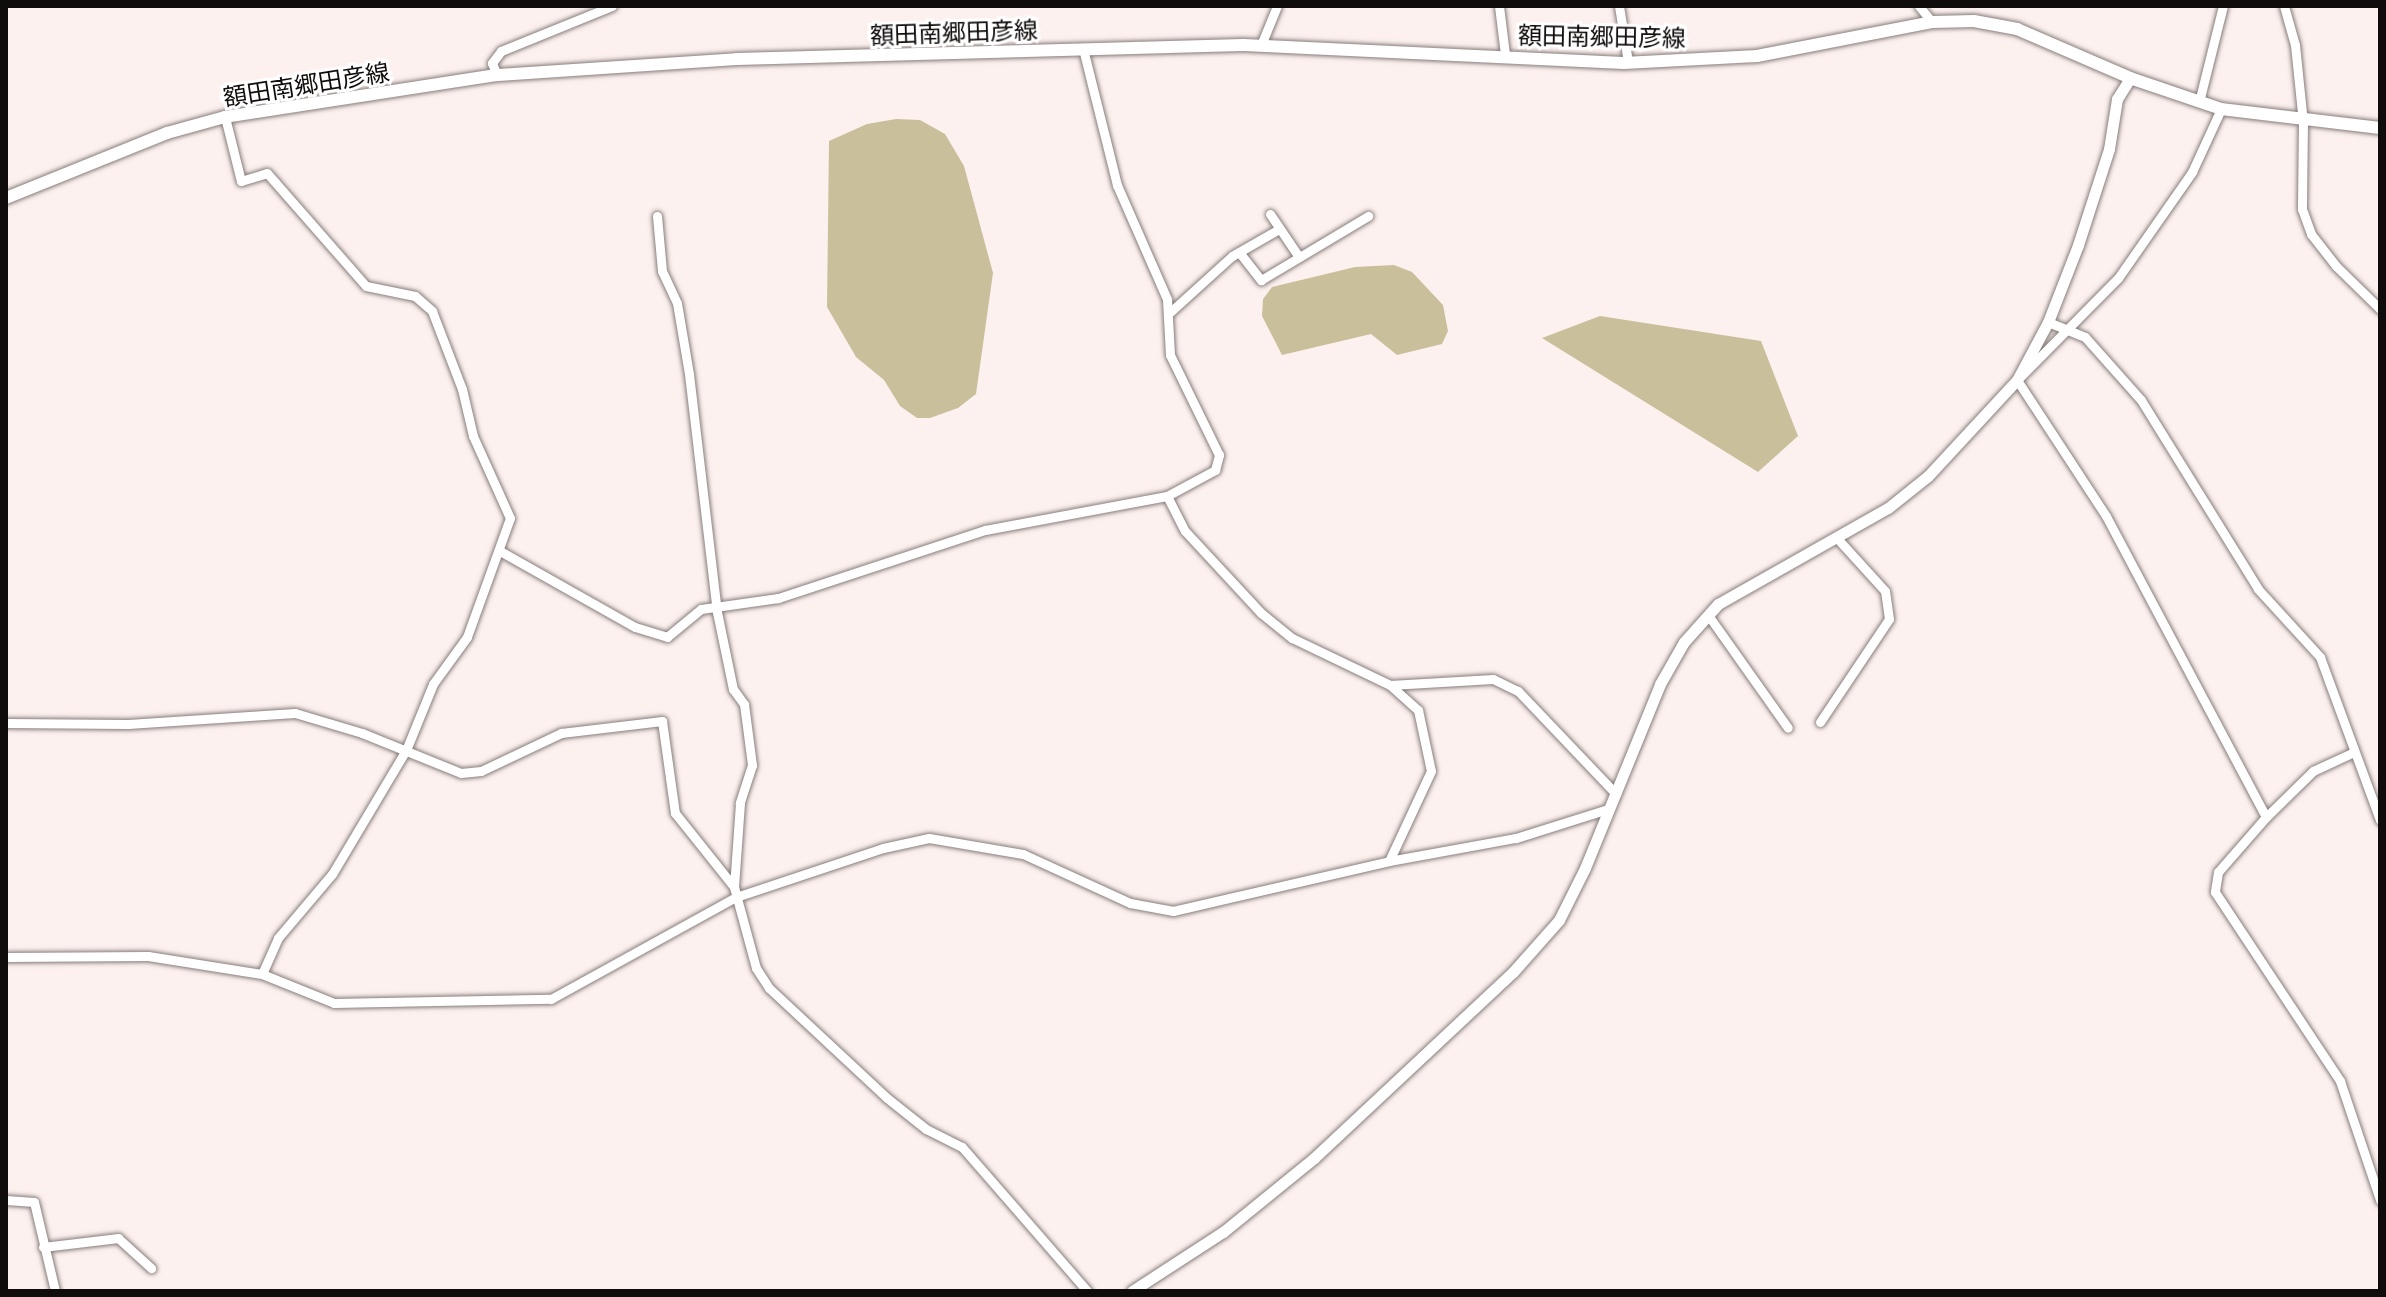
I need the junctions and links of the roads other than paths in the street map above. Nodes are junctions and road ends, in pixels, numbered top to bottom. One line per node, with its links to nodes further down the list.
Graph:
1 (612, 6): 13 (street)
2 (1277, 6): 9 (street)
3 (1499, 6): 11 (street)
4 (1619, 6): 12 (street)
5 (1919, 6): 8 (street)
6 (2223, 6): 15 (street)
7 (2284, 6): 18 (street)
8 (1932, 22): 12 (main road, 額田南郷田彦線); 14 (main road, 額田南郷田彦線)
9 (1261, 45): 10 (main road, 額田南郷田彦線); 11 (main road, 額田南郷田彦線)
10 (1083, 49): 13 (main road, 額田南郷田彦線); 28 (street)
11 (1505, 54): 12 (main road, 額田南郷田彦線)
12 (1628, 62)
13 (497, 75): 17 (main road, 額田南郷田彦線)
14 (2130, 78): 15 (main road, 額田南郷田彦線); 29 (street)
15 (2199, 102): 16 (main road, 額田南郷田彦線)
16 (2221, 109): 18 (main road, 額田南郷田彦線); 30 (street)
17 (225, 117): 20 (main road, 額田南郷田彦線); 34 (street)
18 (2303, 122): 19 (main road, 額田南郷田彦線); 27 (street)
19 (2380, 128)
20 (6, 198)
21 (1270, 214): 24 (street)
22 (657, 216): 35 (street)
23 (1368, 216): 26 (street)
24 (1279, 229): 25 (street); 26 (street)
25 (1239, 252): 26 (street); 28 (street)
26 (1299, 257)
27 (2380, 309)
28 (1168, 314): 32 (street)
29 (2048, 322): 30 (street); 31 (street)
30 (2070, 331): 31 (street); 42 (street)
31 (2017, 380): 33 (street); 45 (street)
32 (1167, 496): 35 (street); 37 (street)
33 (1837, 538): 36 (street); 38 (street)
34 (500, 551): 35 (street); 41 (street)
35 (718, 605): 48 (street)
36 (1708, 615): 40 (street); 43 (street)
37 (1390, 685): 43 (street); 47 (street)
38 (1820, 722)
39 (6, 723): 41 (street)
40 (1788, 728)
41 (406, 750): 48 (street); 50 (street)
42 (2354, 752): 45 (street); 46 (street)
43 (1616, 794): 44 (street)
44 (1608, 809): 47 (street); 57 (street)
45 (2266, 817): 52 (street)
46 (2380, 820)
47 (1389, 861): 48 (street)
48 (735, 892): 50 (street); 56 (street)
49 (6, 957): 50 (street)
50 (262, 974)
51 (6, 1200): 53 (street)
52 (2380, 1200)
53 (43, 1247): 54 (street); 55 (street)
54 (151, 1268)
55 (55, 1291)
56 (1087, 1291)
57 (1132, 1291)

